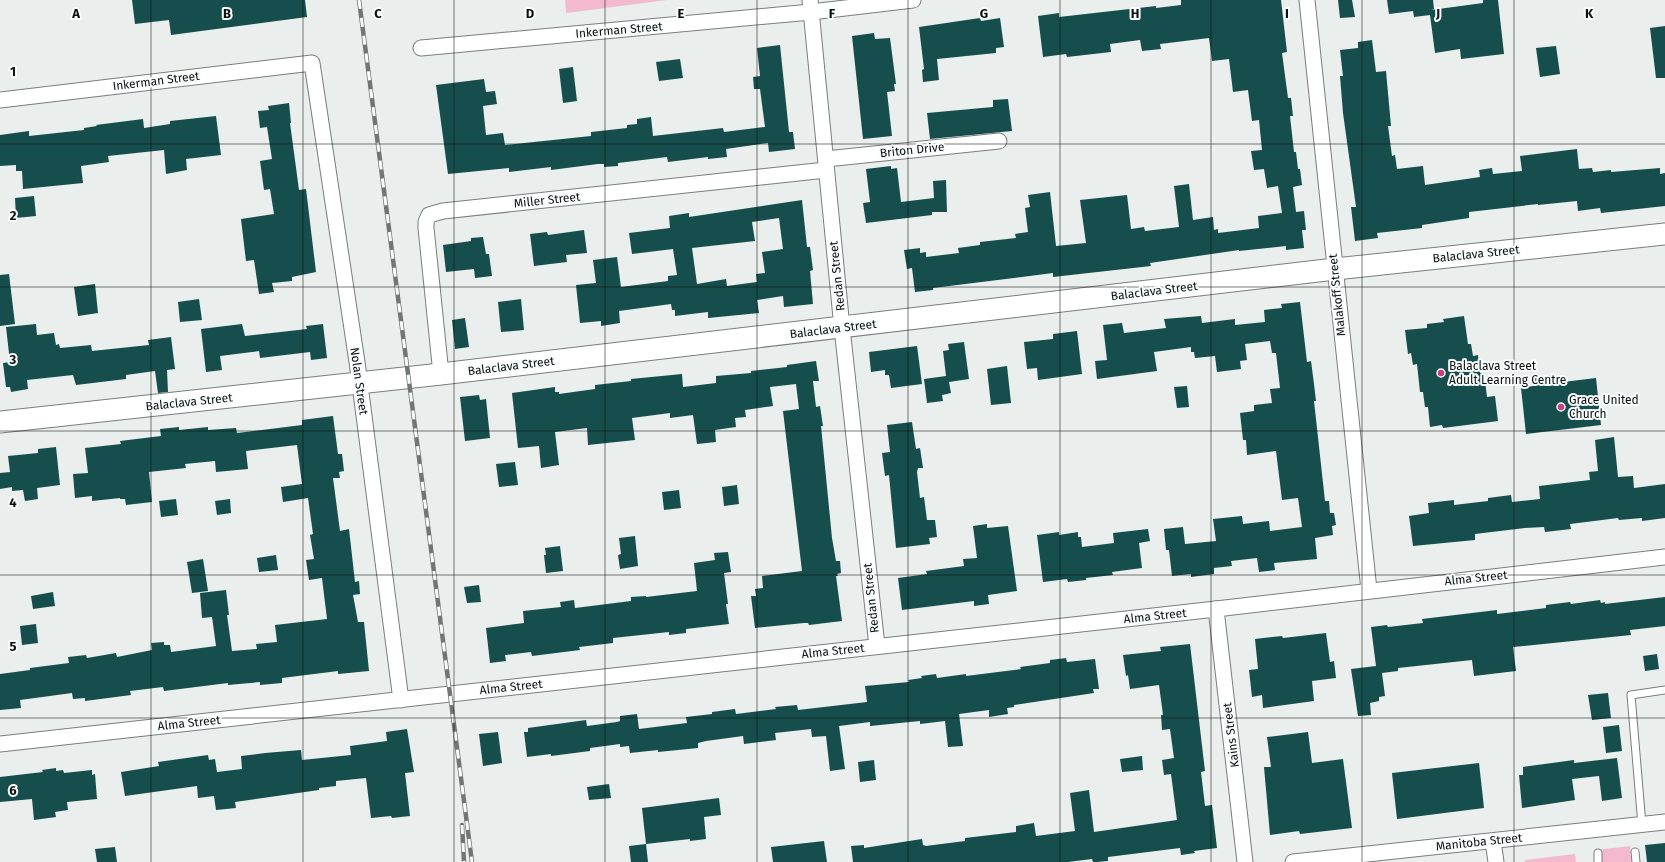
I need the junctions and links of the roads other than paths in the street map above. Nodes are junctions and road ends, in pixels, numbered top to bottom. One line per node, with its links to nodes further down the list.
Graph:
1 (913, 0): 3 (street, Inkerman Street)
2 (1306, 0): 10 (street, Malakoff Street)
3 (810, 6): 4 (street, Inkerman Street); 8 (street, Redan Street)
4 (420, 48)
5 (312, 63): 6 (street, Inkerman Street); 13 (street, Nolan Street)
6 (0, 100)
7 (999, 142): 8 (street, Briton Drive)
8 (826, 165): 11 (street, Redan Street); 12 (street, Miller Street)
9 (1665, 234): 10 (street, Balaclava Street)
10 (1335, 269): 11 (street, Balaclava Street); 16 (street, Malakoff Street)
11 (842, 328): 12 (street, Balaclava Street); 18 (street, Redan Street)
12 (441, 374): 13 (street, Balaclava Street)
13 (360, 383): 14 (street, Balaclava Street); 20 (street, Nolan Street)
14 (0, 422)
15 (1665, 557): 16 (street, Alma Street)
16 (1368, 590): 17 (street, Alma Street)
17 (1216, 609): 18 (street, Alma Street); 27 (street, Kains Street)
18 (877, 646): 20 (street, Alma Street)
19 (1665, 690): 23 (lane)
20 (400, 700): 21 (street, Alma Street)
21 (0, 744)
22 (1665, 822): 23 (street, Manitoba Street)
23 (1642, 825): 24 (street, Manitoba Street)
24 (1494, 841): 28 (street, Manitoba Street); 29 (street)
25 (1635, 852): 31 (lane)
26 (1598, 853): 30 (lane)
27 (1245, 862)
28 (1293, 862)
29 (1496, 862)
30 (1598, 862)
31 (1636, 862)

